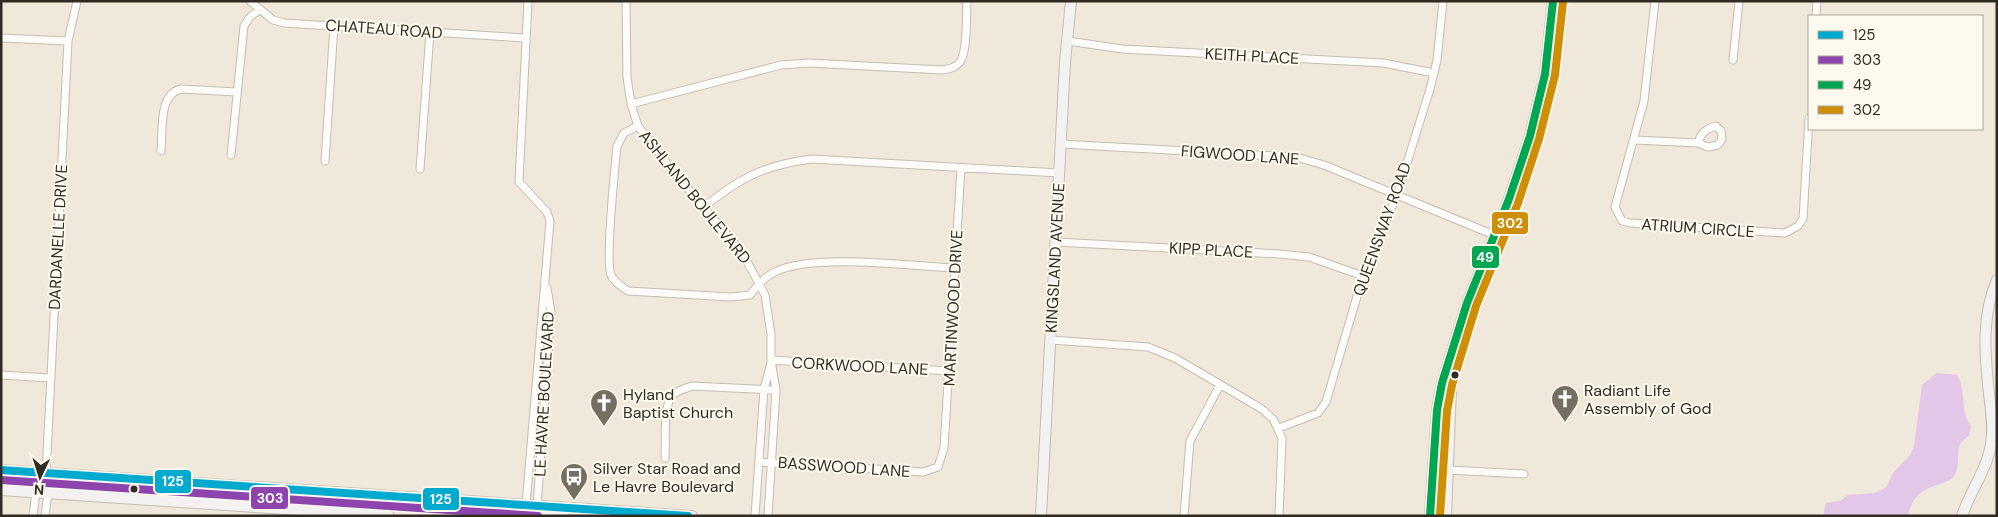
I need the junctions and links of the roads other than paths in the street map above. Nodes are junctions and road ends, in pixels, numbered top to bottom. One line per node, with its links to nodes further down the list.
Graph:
1 (77, 1): 18 (street, DARDANELLE DRIVE)
2 (250, 1): 12 (street, CHATEAU ROAD)
3 (528, 1): 17 (street, LE HAVRE BOULEVARD)
4 (626, 1): 23 (street, ASHLAND BOULEVARD)
5 (967, 1): 23 (street)
6 (1071, 1): 19 (main road, KINGSLAND AVENUE)
7 (1443, 1): 21 (street, QUEENSWAY ROAD)
8 (1553, 1): 37 (main road)
9 (1655, 1): 26 (street, ATRIUM CIRCLE)
10 (1739, 1): 20 (street)
11 (1817, 1): 13 (street)
12 (259, 10): 14 (street, CHATEAU ROAD); 22 (street)
13 (1816, 15)
14 (334, 26): 15 (street, CHATEAU ROAD); 31 (street)
15 (430, 32): 17 (street, CHATEAU ROAD); 33 (street)
16 (1, 38): 18 (street)
17 (526, 38): 43 (street, LE HAVRE BOULEVARD)
18 (68, 42): 49 (street, DARDANELLE DRIVE)
19 (1068, 42): 21 (street, KEITH PLACE); 27 (main road, KINGSLAND AVENUE)
20 (1733, 60)
21 (1434, 74): 35 (street, QUEENSWAY ROAD)
22 (237, 92): 29 (street); 30 (street)
23 (631, 104): 24 (street, ASHLAND BOULEVARD)
24 (638, 126): 36 (street, ASHLAND BOULEVARD); 42 (street)
25 (1808, 130): 26 (street, ATRIUM CIRCLE)
26 (1635, 140): 28 (street)
27 (1061, 144): 34 (main road, KINGSLAND AVENUE); 35 (street, FIGWOOD LANE)
28 (1698, 144)
29 (161, 150)
30 (231, 156)
31 (326, 161)
32 (961, 168): 34 (street); 36 (street); 39 (street, MARTINWOOD DRIVE)
33 (420, 169)
34 (1060, 173): 38 (main road, KINGSLAND AVENUE)
35 (1397, 195): 37 (street, FIGWOOD LANE); 40 (street, QUEENSWAY ROAD)
36 (704, 207): 42 (street, ASHLAND BOULEVARD)
37 (1494, 234): 45 (main road)
38 (1056, 242): 40 (street, KIPP PLACE); 44 (main road, KINGSLAND AVENUE)
39 (954, 268): 42 (street); 47 (street, MARTINWOOD DRIVE)
40 (1363, 276): 53 (street, QUEENSWAY ROAD)
41 (1997, 280): 86 (main road)
42 (760, 282): 46 (street, ASHLAND BOULEVARD)
43 (546, 283): 68 (street, LE HAVRE BOULEVARD); 69 (street, LE HAVRE BOULEVARD)
44 (1050, 340): 50 (street); 81 (main road, KINGSLAND AVENUE)
45 (1452, 355): 59 (main road); 84 (main road)
46 (771, 360): 47 (street, CORKWOOD LANE); 51 (street, ASHLAND BOULEVARD); 52 (street, ASHLAND BOULEVARD)
47 (949, 371): 54 (street, MARTINWOOD DRIVE)
48 (1, 375): 49 (street)
49 (50, 378): 60 (street, DARDANELLE DRIVE)
50 (1220, 385): 53 (street); 82 (street)
51 (764, 389): 52 (street); 55 (street); 56 (street, ASHLAND BOULEVARD)
52 (776, 390): 57 (street, ASHLAND BOULEVARD)
53 (1279, 428): 83 (street)
54 (944, 448): 57 (street, BASSWOOD LANE)
55 (665, 458)
56 (759, 462): 57 (street, BASSWOOD LANE); 79 (street, ASHLAND BOULEVARD)
57 (772, 462): 80 (street, ASHLAND BOULEVARD)
58 (1, 470): 60 (main road)
59 (1448, 470): 61 (street); 85 (main road)
60 (46, 474): 62 (main road); 64 (street, DARDANELLE DRIVE); 65 (street, DARDANELLE DRIVE)
61 (1524, 474)
62 (271, 489): 66 (main road); 67 (main road)
63 (1, 490): 64 (main road)
64 (36, 492): 65 (main road); 72 (street, DARDANELLE DRIVE)
65 (48, 493): 66 (main road); 73 (street, DARDANELLE DRIVE)
66 (126, 498): 70 (main road)
67 (430, 499): 68 (main road); 70 (main road)
68 (526, 505): 69 (main road)
69 (539, 511): 71 (main road); 76 (main road); 77 (main road)
70 (272, 512): 74 (main road)
71 (674, 515): 78 (main road)
72 (33, 516)
73 (45, 516)
74 (389, 516)
75 (442, 516): 76 (main road)
76 (510, 516)
77 (564, 516)
78 (692, 516)
79 (755, 516)
80 (768, 516)
81 (1041, 516)
82 (1184, 516)
83 (1279, 516)
84 (1430, 516)
85 (1446, 516)
86 (1962, 516)

